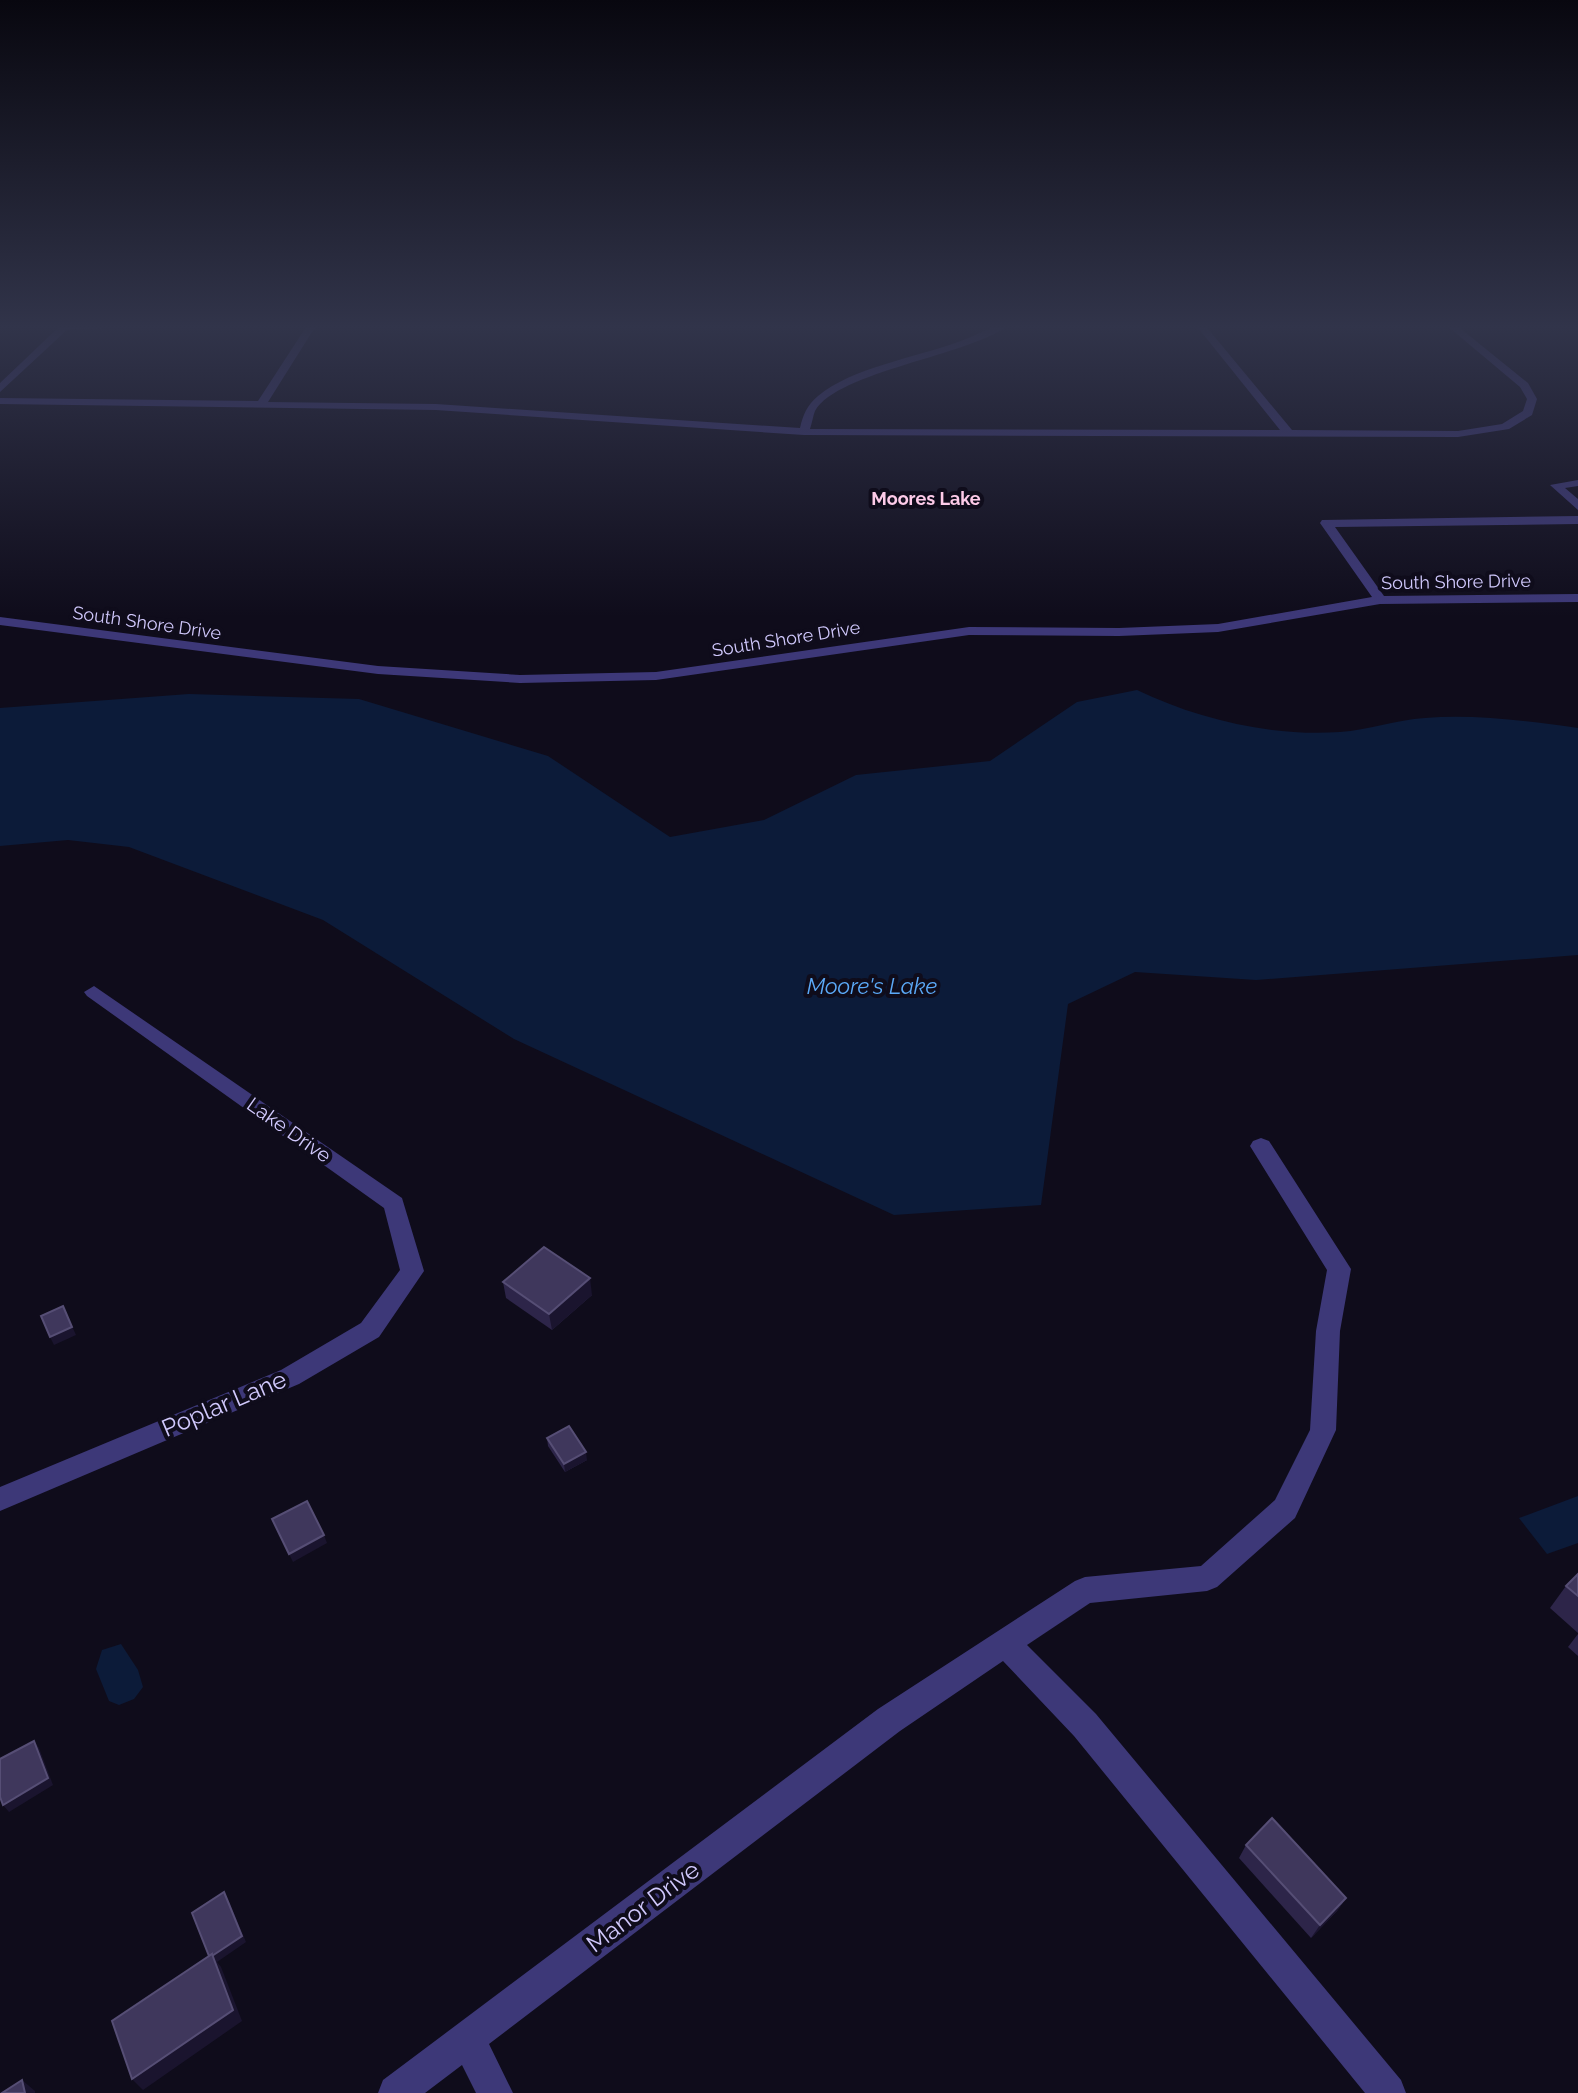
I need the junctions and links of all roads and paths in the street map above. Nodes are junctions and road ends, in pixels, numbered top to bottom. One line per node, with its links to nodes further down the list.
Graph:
1 (652, 422): 5 (street)
2 (807, 422): 5 (street)
3 (1279, 422): 6 (street)
4 (1514, 422): 6 (street)
5 (804, 432): 6 (street)
6 (1290, 435)
7 (1578, 483): 8 (street)
8 (1578, 506)
9 (1577, 521): 11 (street)
10 (1578, 598): 11 (street, South Shore Drive)
11 (1380, 600): 12 (street, South Shore Drive)
12 (0, 621)
13 (94, 992): 15 (street, Lake Drive)
14 (1261, 1146): 17 (street, Manor Drive)
15 (411, 1264): 16 (street, Poplar Lane)
16 (0, 1499)
17 (1005, 1643): 18 (street, Manor Drive); 21 (street)
18 (468, 2039): 19 (street, Manor Drive); 20 (street)
19 (396, 2093)
20 (495, 2093)
21 (1388, 2093)

